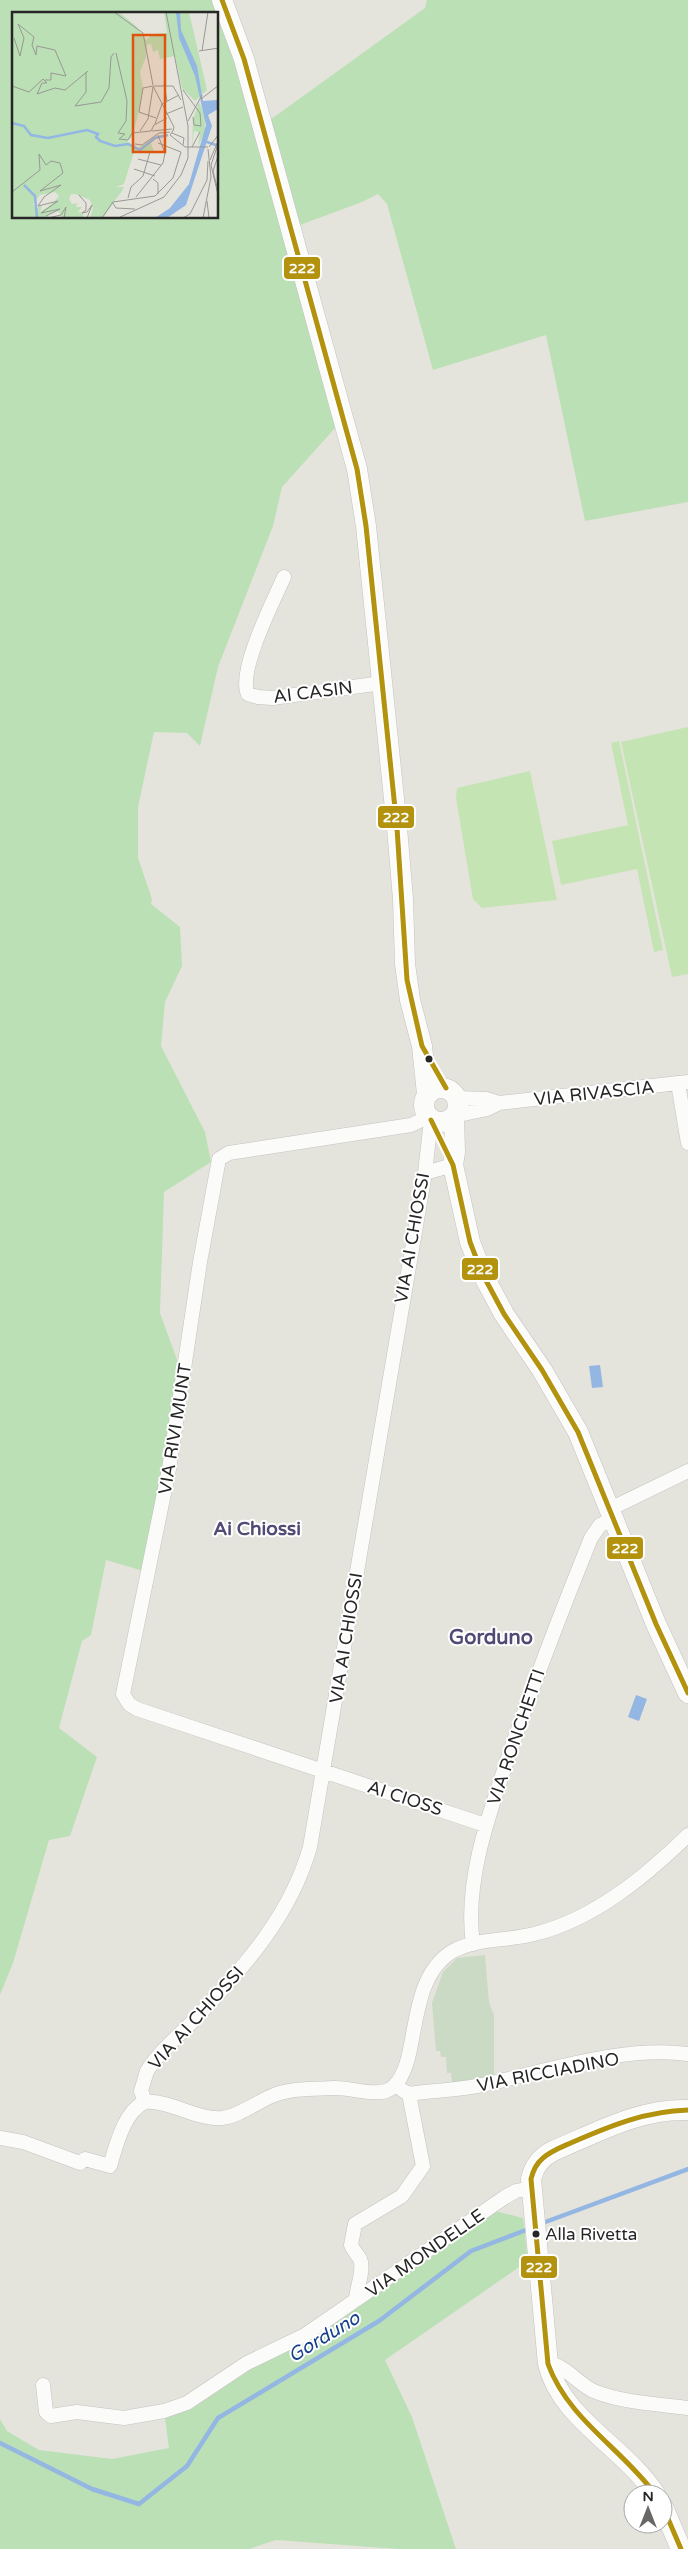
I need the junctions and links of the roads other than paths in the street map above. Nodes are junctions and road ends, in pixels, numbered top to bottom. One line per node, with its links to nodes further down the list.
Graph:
1 (222, 0): 3 (main road)
2 (284, 577): 3 (street, AI CASIN)
3 (382, 683): 5 (main road)
4 (683, 1082): 5 (street, VIA RIVASCIA); 7 (street)
5 (446, 1099): 6 (main road); 6 (main road); 8 (main road)
6 (429, 1118): 8 (main road); 9 (street, VIA AI CHIOSSI); 13 (street, VIA RIVI MUNT)
7 (688, 1143)
8 (453, 1165): 9 (street); 11 (main road)
9 (425, 1173): 13 (street, VIA AI CHIOSSI)
10 (688, 1471): 11 (street, VIA RONCHETTI)
11 (612, 1514): 12 (main road); 14 (street, VIA RONCHETTI)
12 (688, 1693)
13 (324, 1771): 14 (street, AI CIOSS); 20 (street, VIA AI CHIOSSI)
14 (485, 1825): 16 (street, VIA RONCHETTI)
15 (688, 1835): 16 (street)
16 (473, 1944): 18 (street)
17 (688, 2054): 19 (street, VIA RICCIADINO)
18 (394, 2086): 19 (street); 20 (street)
19 (409, 2094): 24 (street)
20 (144, 2102): 22 (street)
21 (688, 2110): 23 (main road)
22 (0, 2138)
23 (531, 2191): 24 (street, VIA MONDELLE); 25 (main road)
24 (356, 2300): 26 (street, VIA MONDELLE)
25 (548, 2364): 27 (street); 28 (main road)
26 (43, 2385)
27 (688, 2408)
28 (648, 2484)
29 (673, 2530): 30 (main road)
30 (681, 2549)

